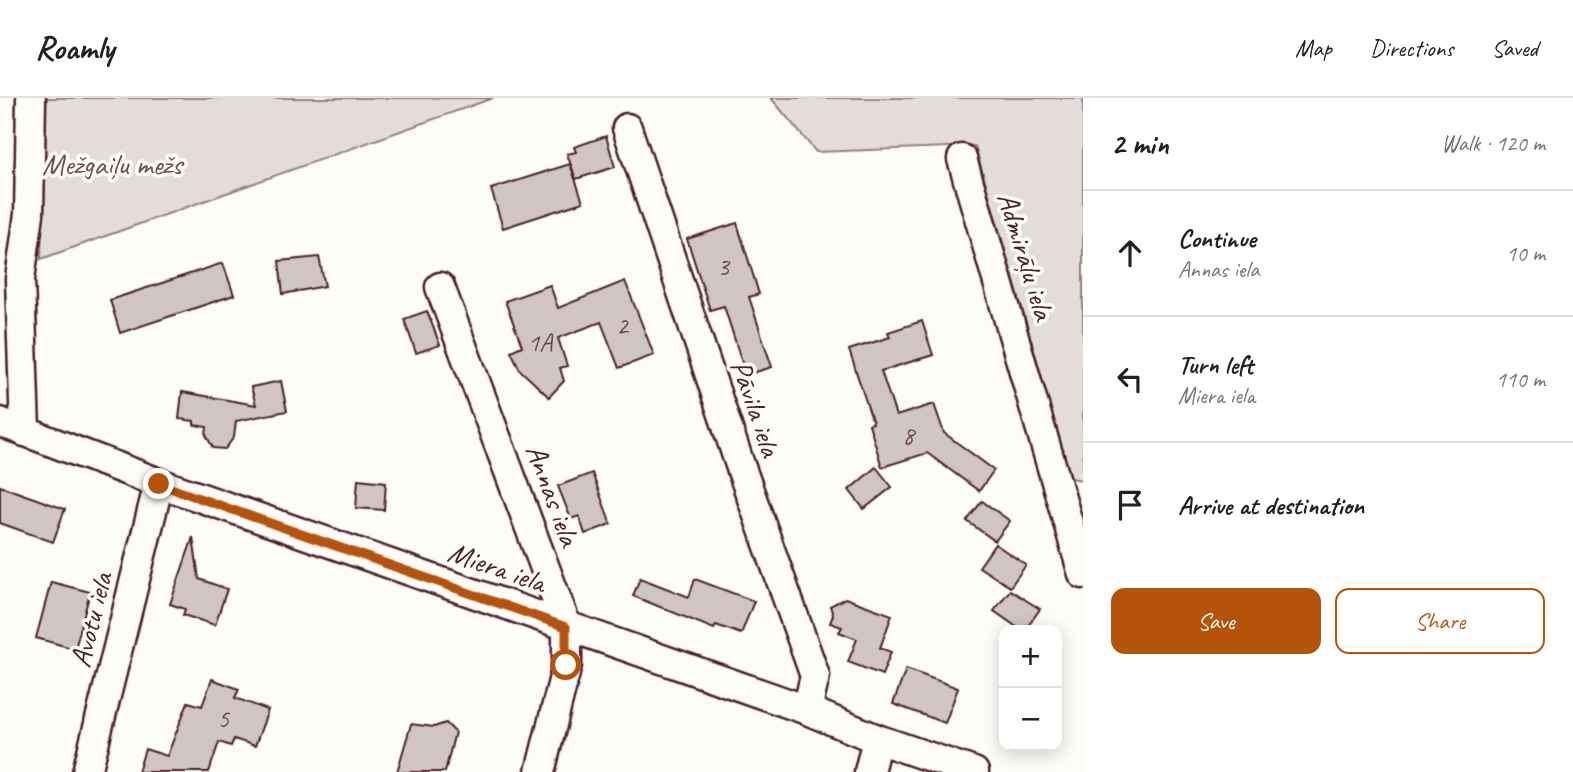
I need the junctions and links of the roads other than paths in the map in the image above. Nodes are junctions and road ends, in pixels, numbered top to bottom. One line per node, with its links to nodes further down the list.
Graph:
1 (31, 98): 5 (street)
2 (627, 128): 9 (street, Pāvila iela)
3 (962, 159): 7 (street, Admirāļu iela)
4 (440, 286): 8 (street, Annas iela)
5 (13, 427): 6 (street, Miera iela)
6 (159, 484): 8 (street, Miera iela); 11 (street, Avotu iela)
7 (1083, 574)
8 (566, 627): 9 (street, Miera iela); 12 (street, Annas iela)
9 (807, 710): 10 (street, Miera iela)
10 (877, 738): 13 (street); 14 (street, Miera iela)
11 (88, 772)
12 (540, 772)
13 (869, 772)
14 (974, 772)

